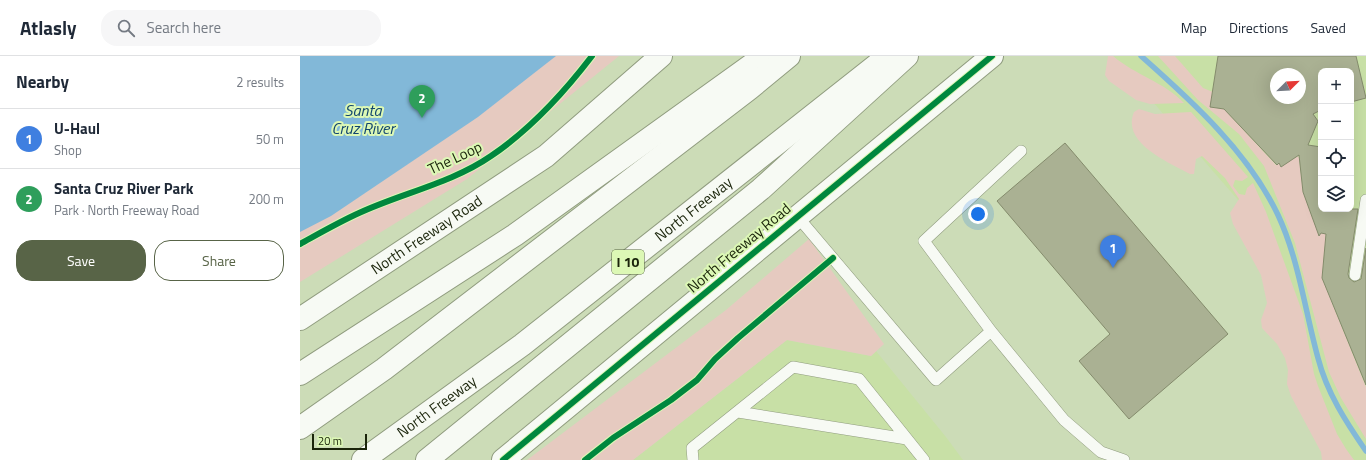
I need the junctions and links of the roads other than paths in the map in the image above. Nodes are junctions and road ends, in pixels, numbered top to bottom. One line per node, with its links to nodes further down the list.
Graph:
1 (661, 56): 11 (main road, North Freeway Road)
2 (764, 56): 13 (main road)
3 (789, 56): 15 (main road)
4 (888, 56): 17 (main road, North Freeway / I 10)
5 (907, 56): 18 (main road)
6 (992, 56): 9 (main road, North Freeway Road)
7 (1022, 151): 12 (lane)
8 (1366, 200): 10 (lane)
9 (797, 216): 12 (lane); 19 (main road, North Freeway Road)
10 (1355, 275)
11 (300, 319)
12 (991, 332): 22 (lane)
13 (300, 374)
14 (738, 412): 16 (lane); 16 (lane); 20 (lane)
15 (300, 428)
16 (907, 439): 21 (lane)
17 (363, 460)
18 (427, 460)
19 (503, 460)
20 (693, 460)
21 (924, 460)
22 (1124, 460)

